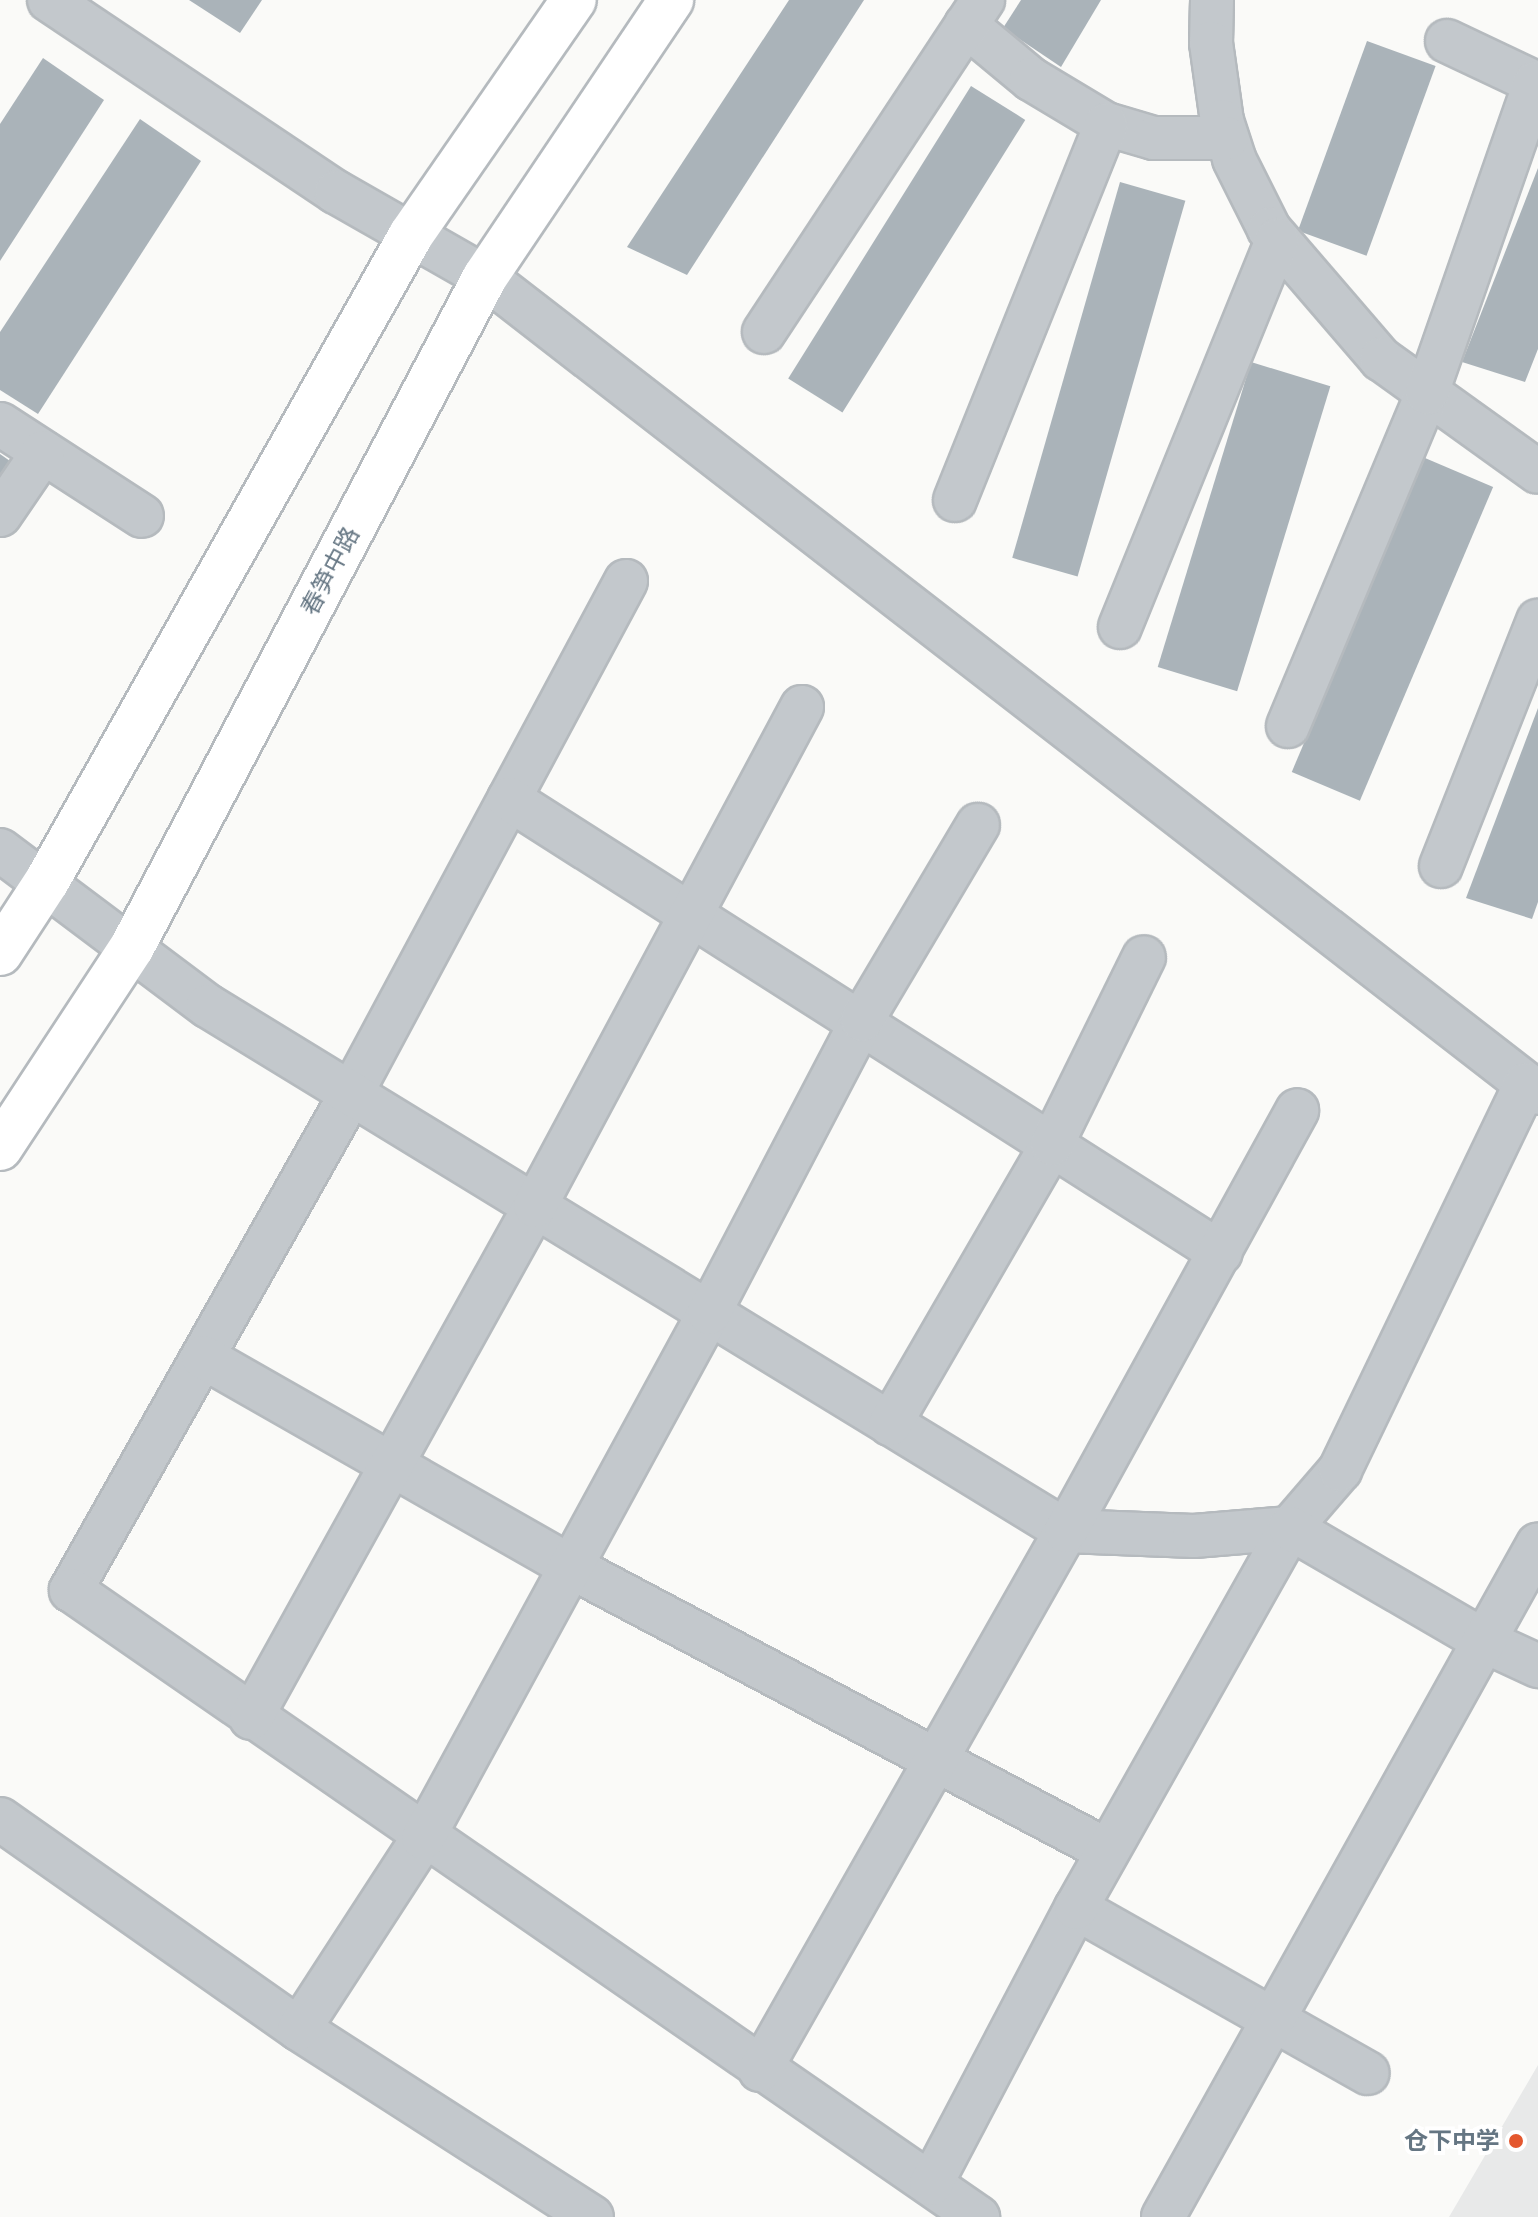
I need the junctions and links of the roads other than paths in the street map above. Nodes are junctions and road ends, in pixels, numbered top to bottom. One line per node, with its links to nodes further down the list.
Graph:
1 (49, 0): 10 (street)
2 (574, 0): 10 (main road)
3 (671, 0): 12 (main road, 春笋中路)
4 (1212, 0): 9 (street)
5 (974, 12): 8 (street); 13 (street)
6 (1447, 41): 7 (street)
7 (1536, 84): 14 (street)
8 (1106, 124): 9 (street); 18 (street)
9 (1227, 138): 11 (street)
10 (411, 235): 12 (street); 30 (main road)
11 (1277, 240): 14 (street); 23 (street)
12 (485, 277): 32 (main road, 春笋中路); 36 (street)
13 (764, 332)
14 (1427, 393): 17 (street); 25 (street)
15 (0, 424): 16 (street)
16 (43, 452): 19 (street); 20 (street)
17 (1538, 472)
18 (955, 500)
19 (0, 515)
20 (142, 516)
21 (626, 581): 26 (street)
22 (1538, 621): 29 (street)
23 (1120, 627)
24 (802, 707): 31 (street)
25 (1288, 726)
26 (509, 799): 31 (street); 37 (street)
27 (978, 825): 35 (street)
28 (0, 850): 30 (street)
29 (1441, 866)
30 (47, 881): 32 (street); 33 (main road)
31 (689, 918): 35 (street); 41 (street)
32 (132, 947): 37 (street); 40 (main road, 春笋中路)
33 (0, 953)
34 (1144, 957): 39 (street)
35 (862, 1020): 39 (street); 43 (street)
36 (1532, 1088): 47 (street)
37 (351, 1094): 41 (street); 44 (street)
38 (1297, 1110): 42 (street)
39 (1052, 1144): 42 (street); 45 (street)
40 (0, 1148)
41 (535, 1206): 43 (street); 46 (street)
42 (1221, 1253): 48 (street)
43 (709, 1313): 45 (street); 50 (street)
44 (203, 1357): 46 (street); 53 (street)
45 (890, 1424): 48 (street)
46 (392, 1466): 50 (street); 53 (street)
47 (1290, 1528): 48 (street); 51 (street); 57 (street)
48 (1066, 1531): 54 (street)
49 (1538, 1544): 51 (street)
50 (571, 1567): 54 (street); 56 (street)
51 (1484, 1641): 52 (street); 59 (street)
52 (1538, 1666)
53 (251, 1718): 56 (street)
54 (933, 1759): 57 (street); 61 (street)
55 (0, 1819): 60 (street)
56 (423, 1838): 60 (street); 61 (street)
57 (1108, 1851): 58 (street)
58 (1076, 1908): 59 (street); 63 (street)
59 (1274, 2019): 62 (street); 66 (street)
60 (299, 2029): 64 (street)
61 (760, 2070): 63 (street)
62 (1368, 2073)
63 (931, 2184): 65 (street)
64 (592, 2217)
65 (978, 2217)
66 (1163, 2217)

